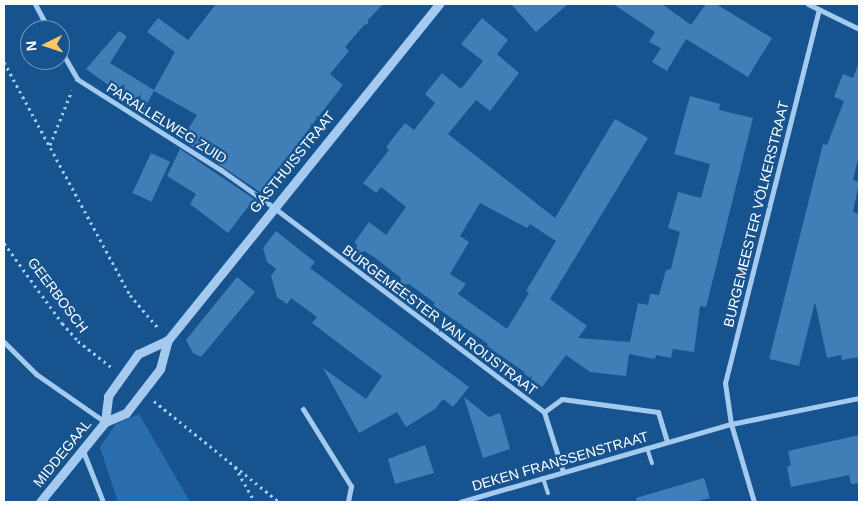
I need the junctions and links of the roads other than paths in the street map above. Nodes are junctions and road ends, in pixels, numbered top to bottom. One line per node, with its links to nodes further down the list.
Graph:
1 (35, 4): 5 (street)
2 (439, 4): 8 (street, GASTHUISSTRAAT)
3 (808, 4): 4 (street)
4 (819, 10): 6 (street); 17 (street, BURGEMEESTER VÖLKERSTRAAT)
5 (44, 20)
6 (859, 29)
7 (70, 67): 8 (street, PARALLELWEG ZUID)
8 (273, 206): 9 (street, GASTHUISSTRAAT); 15 (street, BURGEMEESTER VAN ROIJSTRAAT)
9 (168, 340): 11 (street, GASTHUISSTRAAT); 12 (street, GASTHUISSTRAAT)
10 (4, 342): 16 (street)
11 (122, 376): 16 (street, MIDDEGAAL)
12 (143, 392): 16 (street, MIDDEGAAL)
13 (859, 398): 17 (street, DEKEN FRANSSENSTRAAT)
14 (302, 409): 27 (street)
15 (544, 412): 18 (street, DEKEN FRANSSENSTRAAT); 22 (street, BURGEMEESTER VAN ROIJSTRAAT)
16 (105, 422): 20 (street, MIDDEGAAL)
17 (731, 424): 18 (street, DEKEN FRANSSENSTRAAT); 29 (street, BURGEMEESTER VÖLKERSTRAAT)
18 (667, 442): 19 (street, DEKEN FRANSSENSTRAAT)
19 (646, 448): 21 (lane); 22 (street, DEKEN FRANSSENSTRAAT)
20 (83, 451): 25 (street, MIDDEGAAL); 26 (street)
21 (652, 463)
22 (563, 472): 23 (street, DEKEN FRANSSENSTRAAT)
23 (544, 478): 24 (lane); 28 (street, DEKEN FRANSSENSTRAAT)
24 (548, 493)
25 (40, 502)
26 (103, 502)
27 (348, 502)
28 (460, 502)
29 (754, 502)

